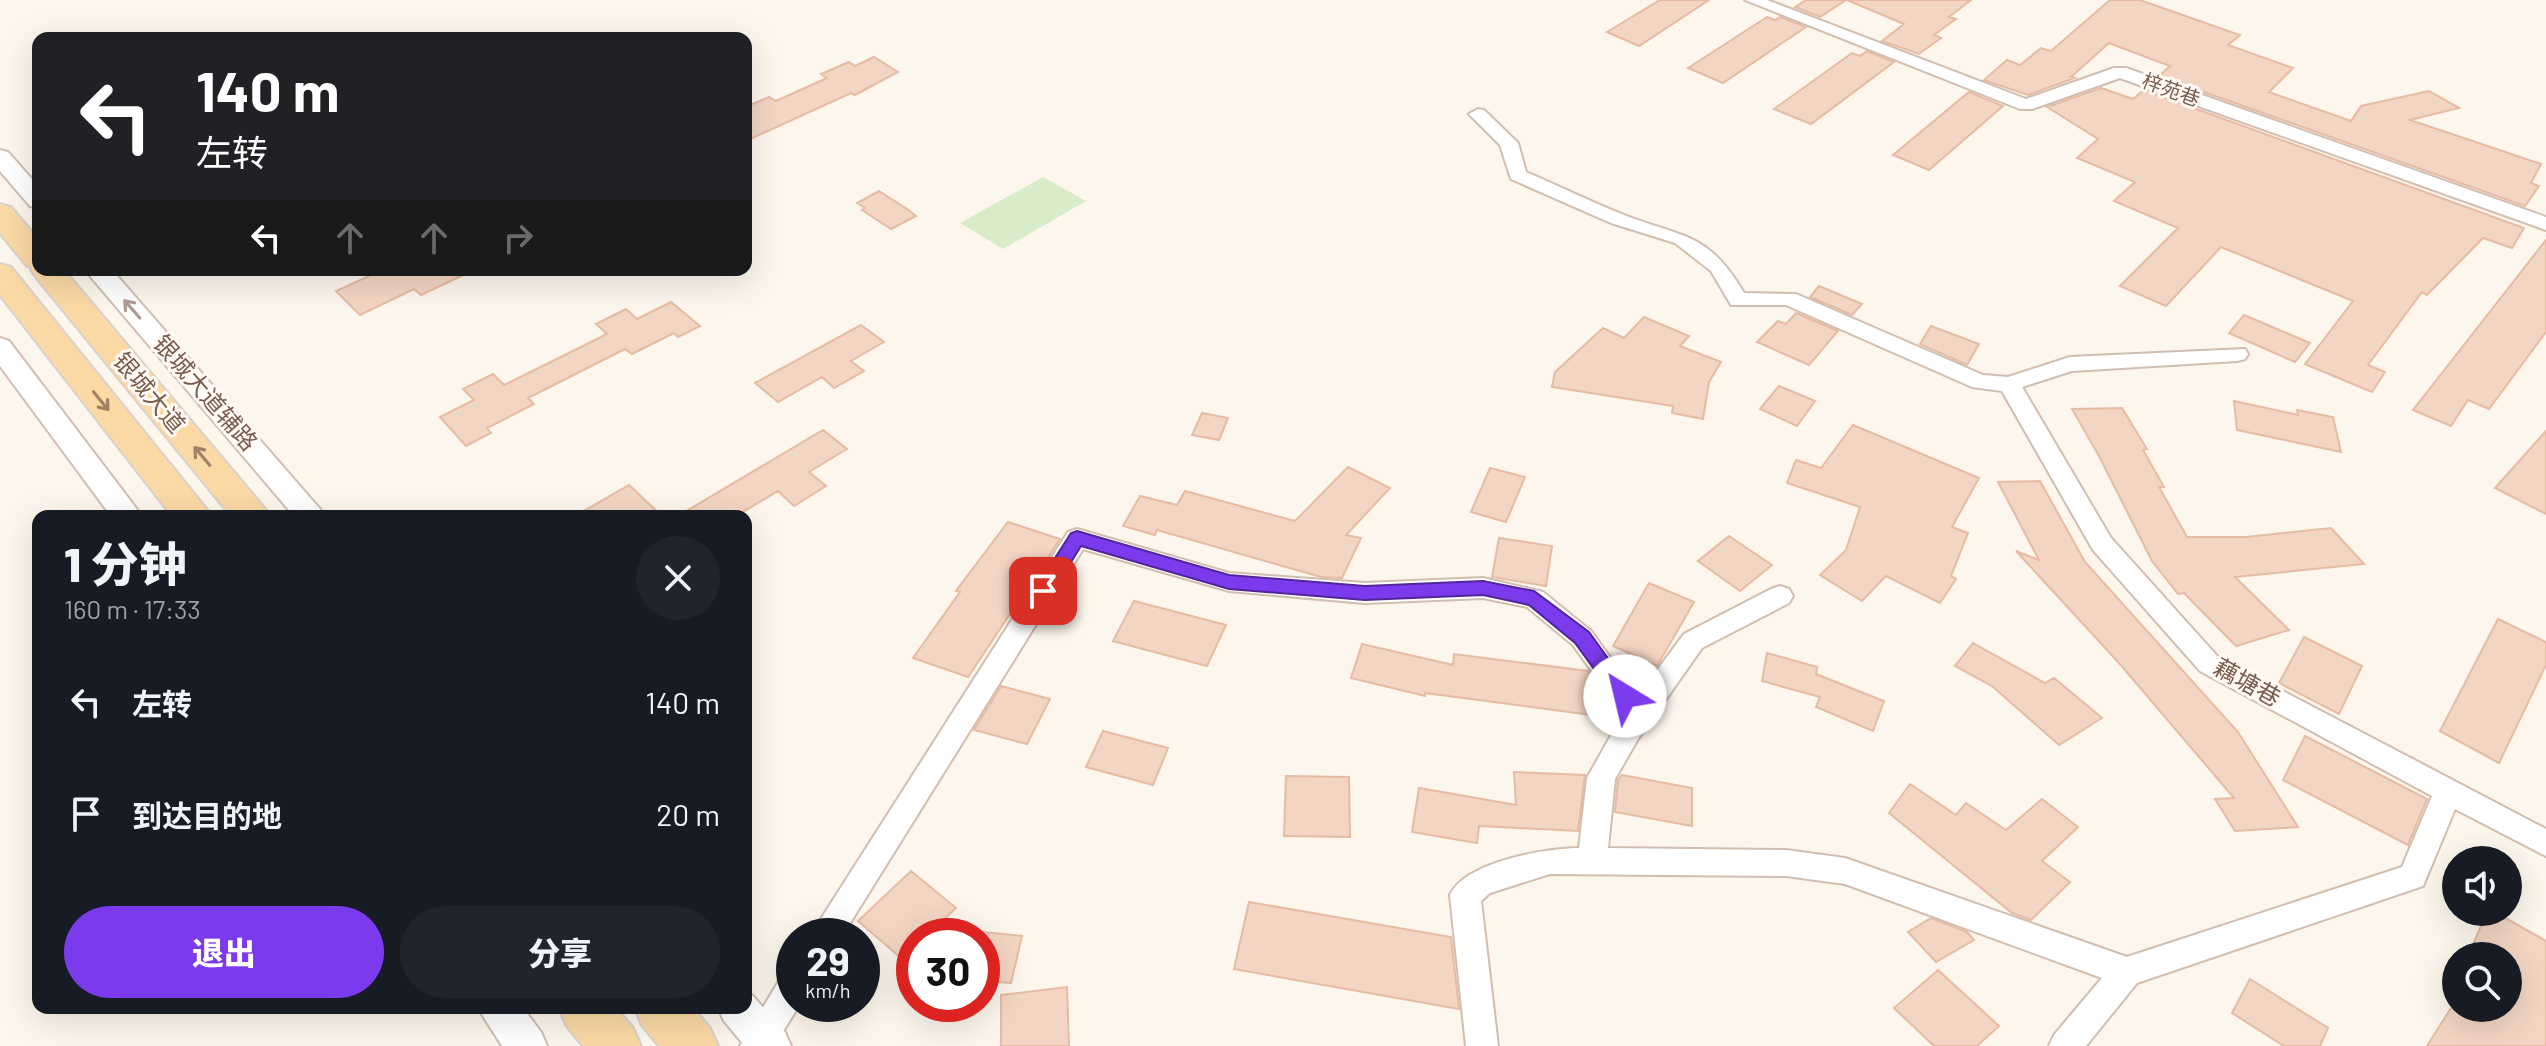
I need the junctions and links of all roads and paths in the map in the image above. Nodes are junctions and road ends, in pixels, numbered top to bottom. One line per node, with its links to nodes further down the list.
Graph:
1 (1753, 0): 6 (street, 梓苑巷)
2 (1478, 114): 13 (street)
3 (0, 157): 4 (street)
4 (32, 194)
5 (0, 213): 7 (main road)
6 (2546, 224)
7 (32, 252)
8 (52, 276): 16 (main road, 银城大道, one-way to 8)
9 (103, 276): 17 (street, 银城大道辅路, one-way to 9)
10 (4, 286): 15 (main road, 银城大道, one-way to 15)
11 (0, 347): 14 (street)
12 (2237, 354): 13 (street)
13 (2009, 384): 20 (street, 藕塘巷)
14 (122, 510)
15 (188, 510)
16 (247, 510)
17 (306, 510)
18 (1780, 596): 19 (street)
19 (1628, 731): 22 (street); 23 (street)
20 (2448, 791): 21 (street, 藕塘巷); 24 (street)
21 (2546, 843)
22 (1592, 861): 24 (street); 33 (street)
23 (836, 918)
24 (2127, 972): 34 (street)
25 (776, 1009): 29 (street)
26 (503, 1014): 30 (street)
27 (589, 1014): 31 (main road)
28 (665, 1014): 32 (main road)
29 (757, 1034)
30 (527, 1046)
31 (615, 1046)
32 (692, 1046)
33 (1482, 1046)
34 (2065, 1046)

